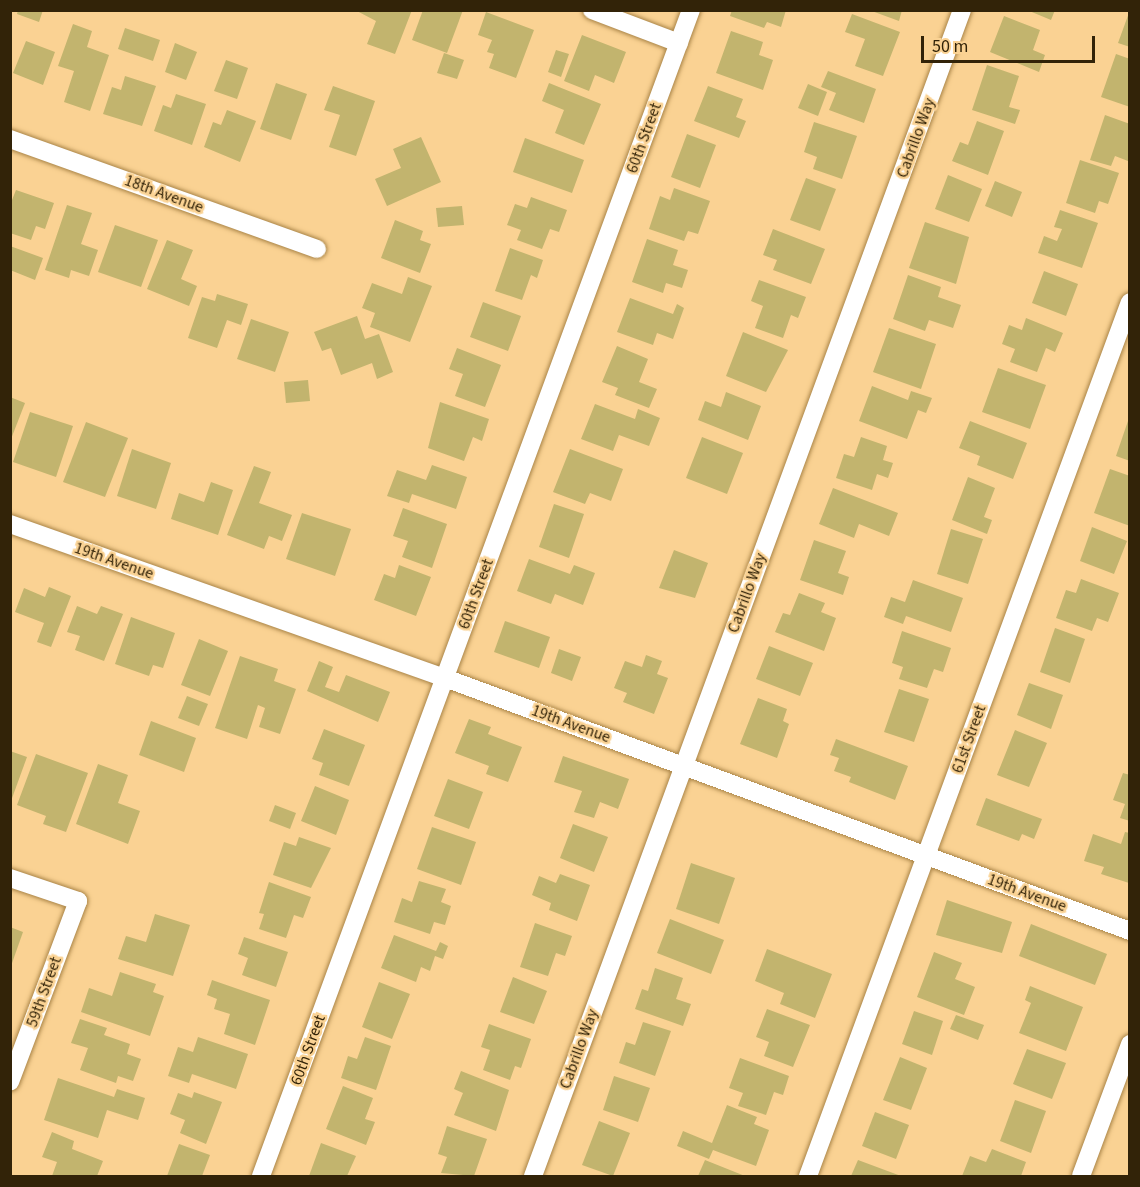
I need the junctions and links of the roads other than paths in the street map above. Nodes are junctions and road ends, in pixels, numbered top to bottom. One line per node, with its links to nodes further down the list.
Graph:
1 (592, 10): 4 (street)
2 (691, 10): 4 (street, 60th Street)
3 (962, 10): 10 (street, Cabrillo Way)
4 (679, 43): 9 (street, 60th Street)
5 (10, 139): 6 (street, 18th Avenue)
6 (317, 249)
7 (1130, 302): 11 (street, 61st Street)
8 (10, 524): 9 (street, 19th Avenue)
9 (445, 678): 10 (street, 19th Avenue); 16 (street, 60th Street)
10 (684, 766): 11 (street, 19th Avenue); 17 (street, Cabrillo Way)
11 (926, 856): 13 (street, 19th Avenue); 18 (street, 61st Street)
12 (10, 878): 15 (street, 59th Street)
13 (1130, 931)
14 (1130, 1044): 19 (street)
15 (10, 1082)
16 (261, 1176)
17 (532, 1176)
18 (808, 1176)
19 (1081, 1176)

